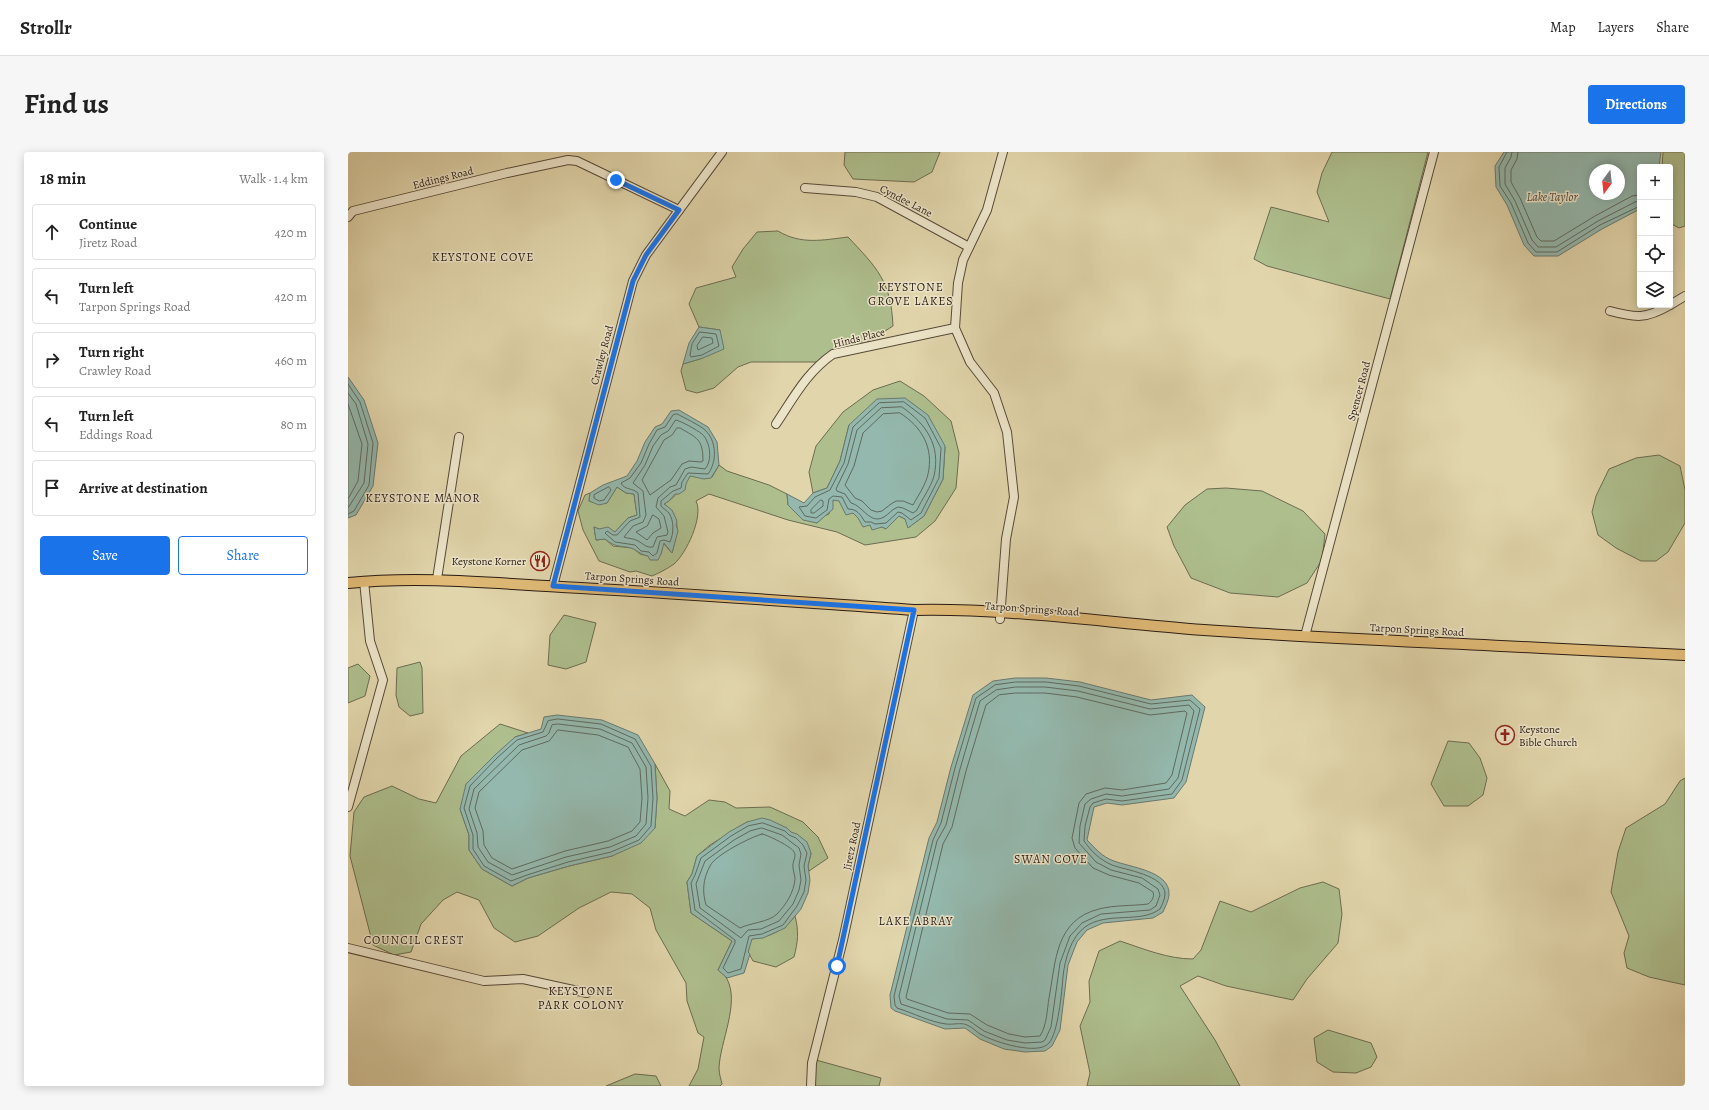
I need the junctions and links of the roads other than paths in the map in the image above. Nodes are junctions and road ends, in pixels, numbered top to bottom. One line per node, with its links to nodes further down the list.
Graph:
1 (722, 152): 5 (street, Crawley Road)
2 (1003, 152): 7 (street)
3 (1434, 152): 21 (street, Spencer Road)
4 (805, 188): 7 (street, Cyndee Lane)
5 (679, 210): 6 (street, Eddings Road); 18 (street, Crawley Road)
6 (348, 217)
7 (969, 247): 12 (street)
8 (1685, 296): 9 (street)
9 (1673, 303)
10 (1663, 308): 11 (street)
11 (1610, 311)
12 (955, 328): 13 (street, Hinds Place); 20 (street)
13 (776, 424)
14 (460, 437): 15 (street)
15 (437, 580): 16 (main road, Tarpon Springs Road); 18 (main road, Tarpon Springs Road)
16 (364, 581): 17 (main road, Tarpon Springs Road); 23 (street)
17 (348, 582)
18 (553, 586): 19 (main road, Tarpon Springs Road)
19 (914, 610): 20 (main road, Tarpon Springs Road); 26 (street, Jiretz Road)
20 (1000, 616): 21 (main road, Tarpon Springs Road)
21 (1305, 636): 22 (main road, Tarpon Springs Road)
22 (1685, 655)
23 (348, 807)
24 (348, 948): 25 (street)
25 (587, 993)
26 (810, 1086)

